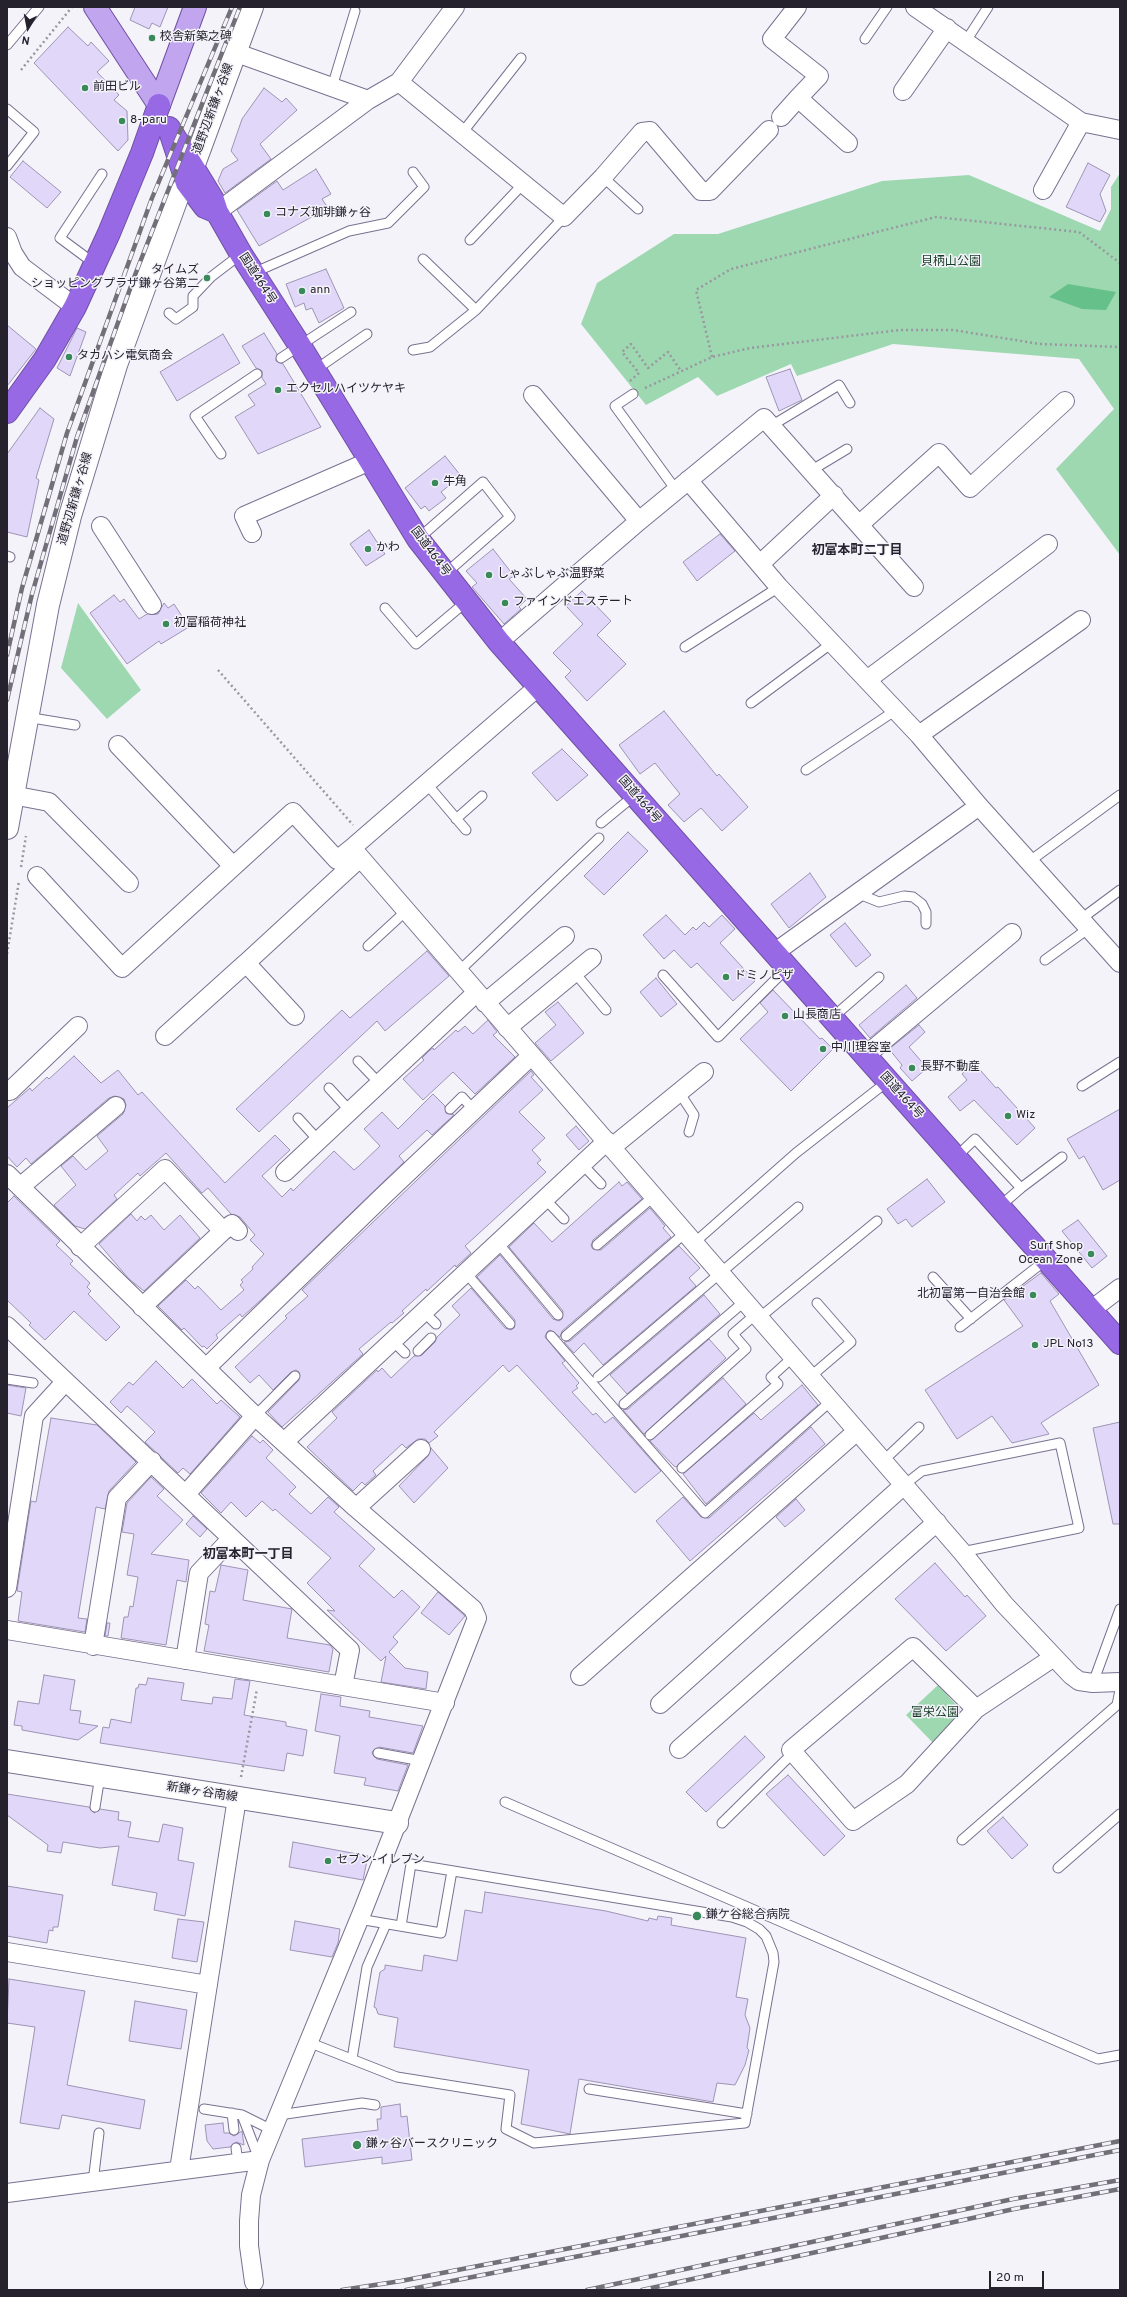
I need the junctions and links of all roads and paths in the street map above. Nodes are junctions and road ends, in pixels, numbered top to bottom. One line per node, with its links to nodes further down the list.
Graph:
1 (40, 7): 15 (lane)
2 (72, 7): 18 (path)
3 (96, 7): 24 (main road)
4 (195, 7): 24 (main road)
5 (252, 7): 16 (street, 道野辺新鎌ヶ谷線)
6 (455, 7): 19 (street)
7 (797, 7): 22 (street)
8 (887, 7): 13 (lane)
9 (915, 7): 12 (street)
10 (988, 7): 14 (lane)
11 (355, 11): 20 (lane)
12 (947, 28): 14 (street); 21 (street)
13 (865, 39)
14 (966, 41): 27 (street)
15 (7, 45)
16 (234, 52): 20 (street); 35 (street, 道野辺新鎌ヶ谷線)
17 (521, 58): 30 (lane)
18 (20, 70)
19 (399, 82): 23 (street); 30 (street)
20 (332, 87): 23 (street)
21 (903, 91)
22 (798, 98): 26 (street); 31 (street)
23 (368, 100): 40 (street)
24 (159, 105): 35 (highway, 国道464号); 48 (highway)
25 (7, 109): 32 (lane)
26 (781, 117)
27 (1082, 122): 29 (street); 38 (street)
28 (769, 130): 36 (street)
29 (1120, 130)
30 (462, 134): 37 (street)
31 (848, 143)
32 (7, 166)
33 (413, 172): 49 (lane)
34 (102, 174): 48 (lane)
35 (190, 175): 40 (highway, 国道464号); 97 (street, 道野辺新鎌ヶ谷線)
36 (603, 177): 39 (lane); 41 (street)
37 (523, 184): 41 (street); 43 (lane)
38 (1043, 190)
39 (638, 209)
40 (216, 212): 44 (highway, 国道464号)
41 (564, 217): 51 (lane)
42 (7, 237): 45 (street)
43 (470, 240)
44 (241, 254): 49 (highway, 国道464号); 53 (lane)
45 (10, 255): 50 (street)
46 (423, 259): 51 (lane)
47 (1120, 263): 58 (path)
48 (95, 264): 50 (highway)
49 (254, 274): 55 (highway, 国道464号)
50 (76, 307): 67 (highway)
51 (476, 310): 57 (lane)
52 (351, 312): 55 (lane)
53 (169, 313)
54 (367, 334): 60 (lane)
55 (300, 346): 59 (lane); 60 (highway, 国道464号)
56 (1120, 347): 58 (path)
57 (413, 350)
58 (712, 357): 61 (path)
59 (281, 358)
60 (315, 370): 71 (highway, 国道464号)
61 (681, 372): 64 (path); 64 (path)
62 (257, 374): 70 (lane)
63 (533, 395): 75 (street)
64 (629, 396): 73 (lane)
65 (1065, 401): 76 (street)
66 (850, 403): 68 (lane)
67 (7, 412)
68 (771, 426): 72 (street); 73 (street)
69 (847, 450): 72 (lane)
70 (221, 454)
71 (370, 461): 78 (street); 79 (highway, 国道464号)
72 (812, 470): 74 (street)
73 (682, 485): 75 (street); 81 (street)
74 (834, 495): 76 (street); 81 (street)
75 (639, 521): 89 (street)
76 (860, 524): 83 (street)
77 (101, 526): 86 (street)
78 (252, 533)
79 (418, 539): 82 (highway, 国道464号); 82 (lane)
80 (1048, 544): 93 (street)
81 (760, 564): 84 (street)
82 (445, 574): 85 (highway, 国道464号)
83 (914, 586)
84 (779, 587): 90 (street); 91 (lane)
85 (467, 601): 87 (lane); 89 (highway, 国道464号)
86 (152, 605)
87 (385, 608)
88 (1081, 620): 99 (street)
89 (499, 642): 94 (highway, 国道464号)
90 (832, 643): 93 (street); 95 (lane)
91 (685, 647)
92 (218, 670): 113 (path)
93 (867, 680): 96 (street)
94 (539, 686): 102 (street); 105 (highway, 国道464号)
95 (751, 704)
96 (896, 710): 99 (street); 101 (lane)
97 (26, 717): 98 (lane); 104 (street, 道野辺新鎌ヶ谷線)
98 (75, 725)
99 (920, 735): 107 (street)
100 (118, 745): 115 (street)
101 (806, 770)
102 (426, 783): 108 (lane); 113 (street)
103 (1120, 794): 114 (lane)
104 (12, 795): 110 (street, 道野辺新鎌ヶ谷線); 117 (street)
105 (635, 795): 109 (lane); 127 (highway, 国道464号)
106 (482, 796): 108 (lane)
107 (979, 806): 114 (street); 119 (street)
108 (456, 819): 111 (lane)
109 (601, 823)
110 (7, 828)
111 (466, 830)
112 (599, 838): 131 (lane)
113 (359, 847): 115 (street); 120 (street); 129 (street)
114 (1030, 861): 122 (street)
115 (233, 866): 116 (street)
116 (37, 876)
117 (129, 883)
118 (1120, 890): 122 (lane)
119 (860, 891): 121 (lane); 127 (street)
120 (406, 911): 125 (lane); 131 (street)
121 (926, 924)
122 (1085, 924): 128 (lane); 130 (street)
123 (1012, 933): 143 (street)
124 (565, 936): 135 (street)
125 (368, 946)
126 (592, 958): 132 (street)
127 (781, 960): 133 (lane); 138 (highway, 国道464号)
128 (1045, 960)
129 (246, 962): 137 (street); 141 (street)
130 (1120, 964)
131 (458, 972): 135 (street)
132 (575, 973): 136 (lane); 140 (street)
133 (663, 975)
134 (879, 978): 138 (lane)
135 (480, 998): 140 (street); 148 (street)
136 (606, 1010)
137 (295, 1016)
138 (832, 1018): 143 (highway, 国道464号)
139 (78, 1026): 151 (street)
140 (507, 1028): 142 (street)
141 (165, 1036)
142 (531, 1056): 155 (street); 160 (street)
143 (865, 1056): 147 (highway, 国道464号)
144 (358, 1061): 148 (lane)
145 (1120, 1062): 149 (lane)
146 (704, 1072): 152 (street)
147 (888, 1081): 161 (highway, 国道464号); 175 (lane)
148 (379, 1083): 156 (street)
149 (1082, 1086)
150 (329, 1088): 156 (lane)
151 (7, 1091)
152 (678, 1092): 158 (lane); 160 (street)
153 (116, 1106): 167 (street)
154 (450, 1109): 155 (lane)
155 (474, 1110): 199 (street)
156 (350, 1111): 159 (street)
157 (298, 1118): 159 (lane)
158 (689, 1132)
159 (318, 1140): 164 (street)
160 (609, 1144): 163 (street); 169 (street)
161 (956, 1157): 168 (lane); 172 (highway, 国道464号)
162 (1062, 1157): 168 (lane)
163 (582, 1164): 166 (lane); 170 (street)
164 (285, 1172)
165 (7, 1174): 167 (street)
166 (601, 1184)
167 (20, 1187): 178 (street)
168 (1020, 1188): 172 (lane)
169 (653, 1197): 175 (street); 177 (lane)
170 (545, 1199): 173 (lane); 176 (street)
171 (798, 1207): 181 (lane)
172 (999, 1207): 179 (highway, 国道464号)
173 (564, 1219)
174 (877, 1221): 187 (lane)
175 (690, 1238): 181 (street); 194 (lane)
176 (498, 1243): 180 (street); 188 (lane)
177 (596, 1245)
178 (80, 1247): 185 (street); 185 (street)
179 (1046, 1260): 186 (highway, 国道464号); 189 (lane)
180 (466, 1273): 190 (lane); 212 (street)
181 (720, 1273): 187 (street); 201 (lane)
182 (933, 1277): 189 (lane)
183 (1120, 1288): 186 (street)
184 (816, 1303): 202 (lane)
185 (142, 1307): 199 (street)
186 (1091, 1310): 196 (highway, 国道464号)
187 (753, 1311): 198 (street); 207 (lane); 211 (lane)
188 (558, 1315)
189 (970, 1319): 192 (lane)
190 (510, 1324)
191 (7, 1326): 204 (street)
192 (960, 1327)
193 (551, 1336): 206 (lane)
194 (566, 1336)
195 (431, 1338): 197 (lane)
196 (1120, 1343)
197 (418, 1351)
198 (793, 1357): 202 (street); 216 (lane)
199 (206, 1368): 208 (street)
200 (295, 1376): 208 (lane)
201 (598, 1376)
202 (810, 1377): 206 (street)
203 (7, 1379): 205 (lane)
204 (65, 1382): 214 (street); 223 (street)
205 (33, 1383)
206 (832, 1401): 210 (street)
207 (624, 1404)
208 (256, 1416): 212 (street); 218 (street)
209 (919, 1427): 215 (lane)
210 (857, 1431): 215 (street); 230 (street)
211 (650, 1435)
212 (284, 1442): 219 (street)
213 (421, 1449): 219 (street)
214 (152, 1461): 218 (street); 226 (street)
215 (883, 1461): 217 (street)
216 (682, 1468)
217 (904, 1485): 220 (street); 222 (lane); 236 (street)
218 (186, 1494): 221 (street)
219 (356, 1508): 235 (street)
220 (937, 1522): 222 (street); 238 (street)
221 (231, 1539): 228 (street); 233 (street)
222 (962, 1552): 227 (street)
223 (7, 1588)
224 (1120, 1609): 232 (lane)
225 (7, 1630): 226 (street)
226 (93, 1646): 228 (street)
227 (1054, 1658): 232 (street); 237 (street)
228 (185, 1660): 229 (street)
229 (259, 1673): 233 (street); 244 (path)
230 (580, 1676)
231 (1120, 1682): 232 (street)
232 (1093, 1683)
233 (343, 1686): 235 (street)
234 (1120, 1690): 251 (lane)
235 (445, 1703): 242 (street)
236 (660, 1704)
237 (976, 1709): 240 (street); 240 (street)
238 (679, 1749)
239 (378, 1753): 242 (lane)
240 (793, 1753): 250 (lane)
241 (7, 1761): 243 (street, 新鎌ヶ谷南線)
242 (422, 1761): 249 (street)
243 (100, 1776): 245 (street, 新鎌ヶ谷南線); 247 (lane)
244 (241, 1777)
245 (238, 1798): 249 (street, 新鎌ヶ谷南線); 260 (street)
246 (505, 1802): 254 (lane)
247 (95, 1807)
248 (1120, 1814): 252 (lane)
249 (397, 1824): 255 (street)
250 (722, 1824)
251 (962, 1840)
252 (1058, 1868)
253 (452, 1871): 257 (lane); 257 (lane); 258 (lane)
254 (765, 1914): 258 (lane); 262 (lane)
255 (359, 1919): 256 (lane); 261 (street)
256 (386, 1924): 257 (lane); 263 (lane)
257 (401, 1926)
258 (759, 1929): 268 (lane)
259 (7, 1952): 260 (street)
260 (208, 1984): 274 (street)
261 (308, 2042): 263 (lane); 270 (street)
262 (1120, 2055)
263 (352, 2060): 268 (lane)
264 (589, 2089): 268 (lane)
265 (376, 2105): 270 (lane)
266 (204, 2109): 267 (lane)
267 (232, 2113): 269 (lane); 271 (lane)
268 (747, 2114)
269 (242, 2115): 270 (lane); 273 (lane)
270 (276, 2123): 273 (street)
271 (234, 2130)
272 (99, 2133): 275 (lane)
273 (260, 2160): 274 (street); 277 (street)
274 (179, 2170): 275 (street)
275 (93, 2182): 276 (street)
276 (7, 2194)
277 (254, 2282)

